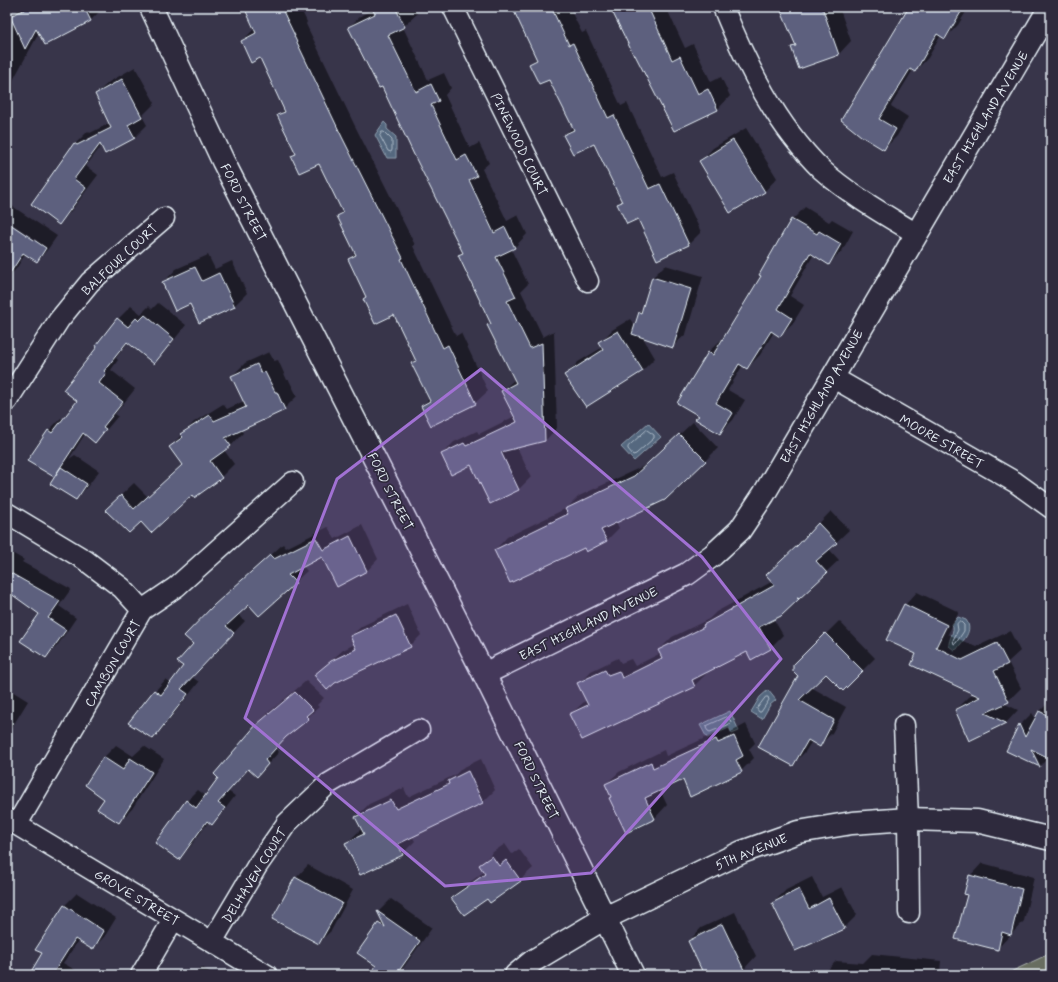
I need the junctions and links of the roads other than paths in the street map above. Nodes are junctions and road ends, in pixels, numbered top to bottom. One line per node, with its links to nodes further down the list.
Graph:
1 (151, 7): 14 (main road, FORD STREET)
2 (453, 7): 7 (street, PINEWOOD COURT)
3 (723, 7): 6 (street)
4 (1050, 7): 6 (main road, EAST HIGHLAND AVENUE)
5 (164, 218): 9 (street, BALFOUR COURT)
6 (915, 234): 8 (main road, EAST HIGHLAND AVENUE)
7 (588, 281)
8 (832, 377): 11 (street, MOORE STREET); 14 (main road, EAST HIGHLAND AVENUE)
9 (7, 401)
10 (293, 482): 13 (street, CAMBON COURT)
11 (1051, 508)
12 (7, 513): 13 (street)
13 (142, 610): 18 (street, CAMBON COURT)
14 (484, 674): 21 (main road, FORD STREET)
15 (904, 726): 17 (street)
16 (419, 730): 23 (street, DELHAVEN COURT)
17 (908, 819): 19 (main road, 5TH AVENUE); 20 (street); 21 (main road, 5TH AVENUE)
18 (12, 822): 22 (street, GROVE STREET)
19 (1051, 838)
20 (909, 913)
21 (605, 918): 26 (main road); 27 (main road, FORD STREET)
22 (173, 920): 23 (street, GROVE STREET); 24 (street)
23 (212, 942): 25 (street, GROVE STREET)
24 (141, 975)
25 (267, 975)
26 (516, 975)
27 (633, 975)

